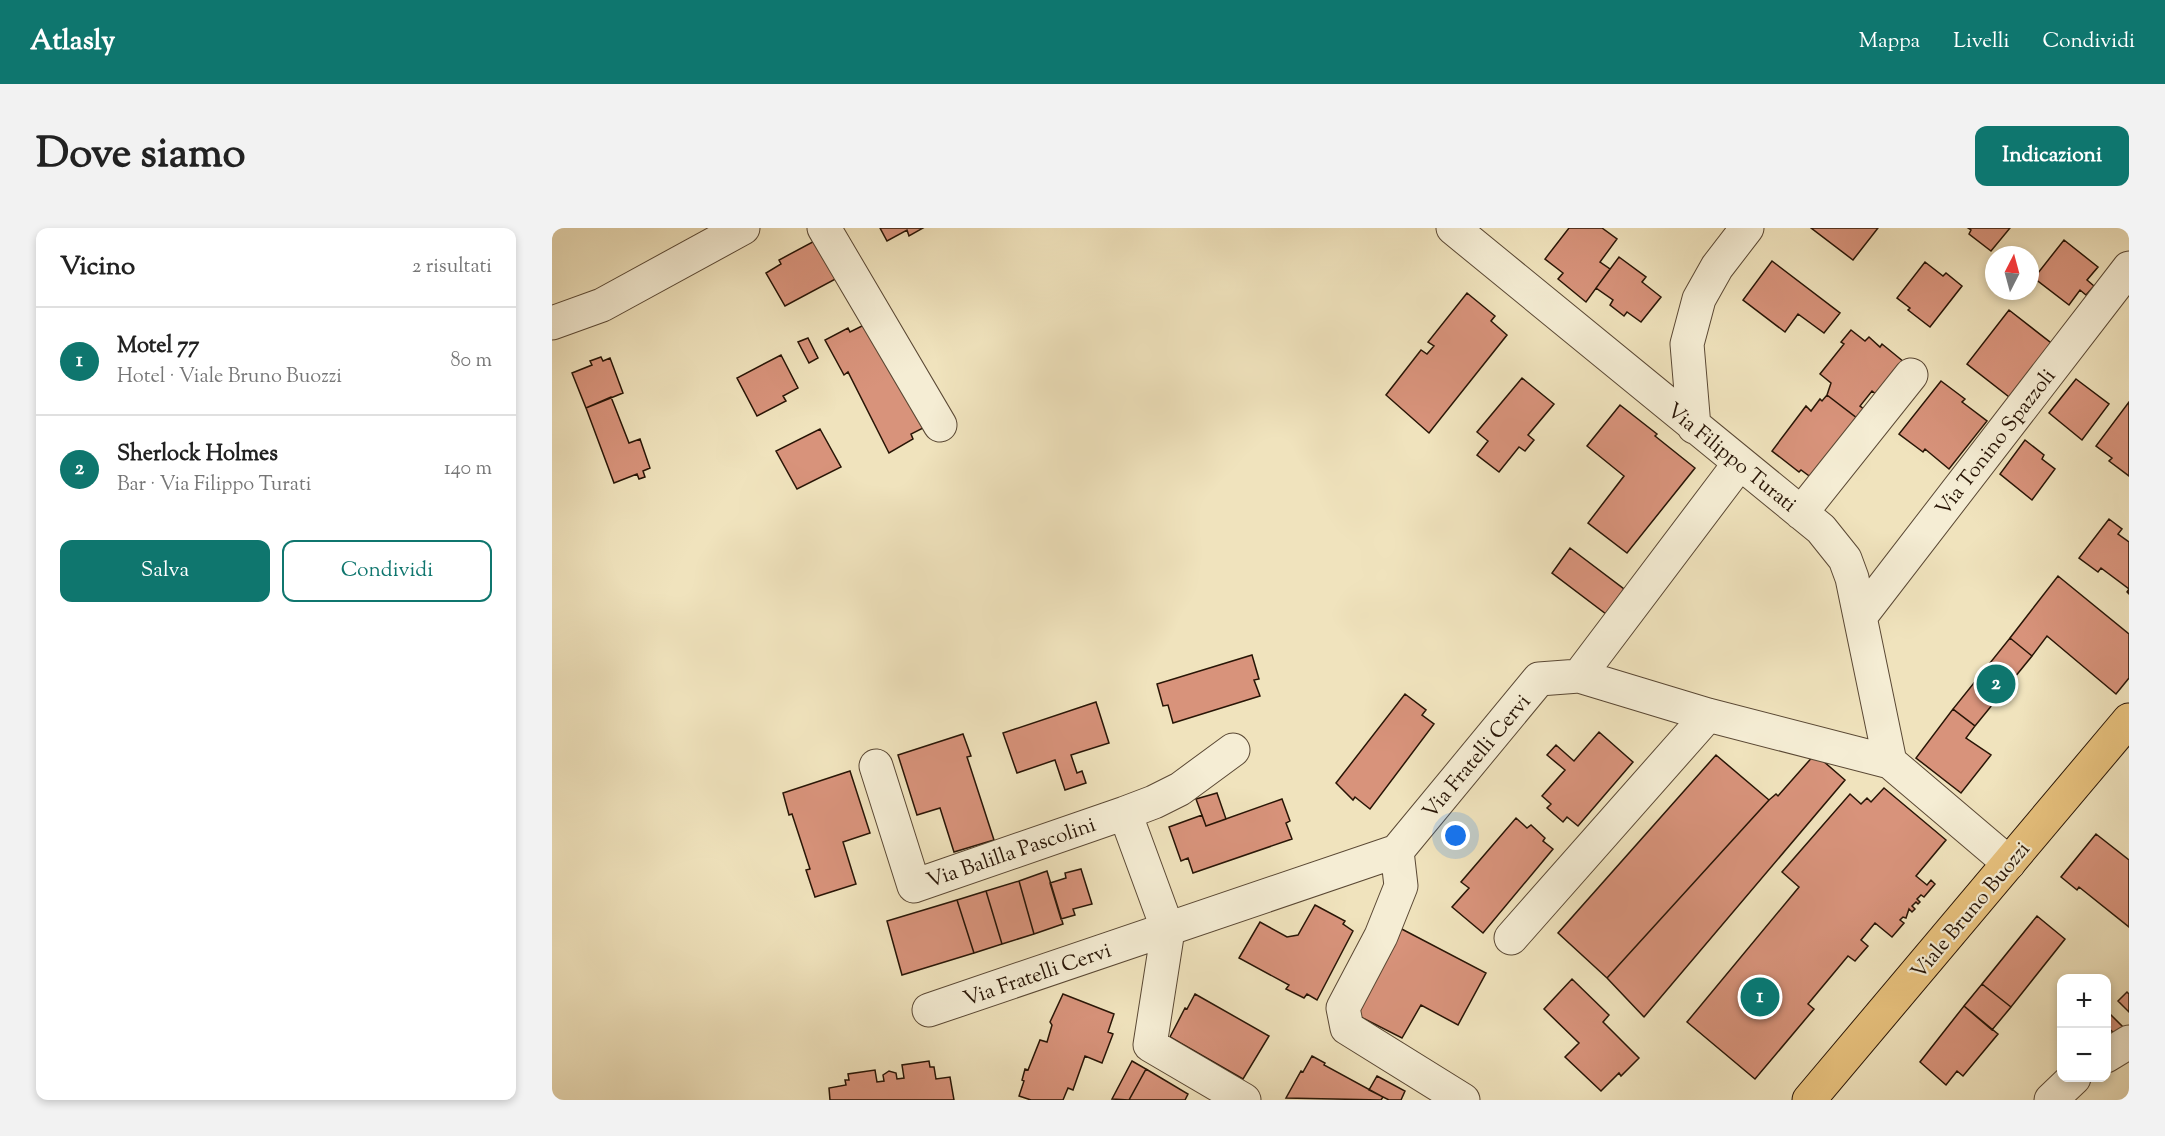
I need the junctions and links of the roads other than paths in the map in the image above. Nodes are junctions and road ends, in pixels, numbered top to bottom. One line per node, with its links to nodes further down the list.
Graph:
1 (743, 228): 6 (street)
2 (824, 228): 8 (street)
3 (1453, 228): 9 (street, Via Filippo Turati)
4 (1747, 228): 9 (street)
5 (2129, 268): 12 (street, Via Tonino Spazzoli)
6 (552, 323)
7 (1911, 375): 11 (street)
8 (940, 425)
9 (1694, 427): 10 (street, Via Filippo Turati)
10 (1740, 464): 11 (street, Via Filippo Turati); 13 (street)
11 (1801, 513): 12 (street, Via Filippo Turati)
12 (1860, 617): 17 (street, Via Filippo Turati)
13 (1579, 676): 14 (street, Via Fratelli Cervi); 20 (street, Via Fratelli Cervi)
14 (1708, 715): 17 (street, Via Fratelli Cervi); 23 (street)
15 (2129, 720): 21 (main road, Viale Bruno Buozzi)
16 (1233, 750): 19 (street, Via Balilla Pascolini)
17 (1890, 762): 21 (street, Via Fratelli Cervi)
18 (876, 766): 19 (street, Via Balilla Pascolini)
19 (1125, 813): 22 (street)
20 (1397, 851): 22 (street, Via Fratelli Cervi); 28 (street)
21 (2009, 863): 31 (main road, Viale Bruno Buozzi)
22 (1168, 930): 24 (street, Via Fratelli Cervi); 29 (street)
23 (1512, 938)
24 (929, 1010)
25 (2129, 1042): 26 (street)
26 (2111, 1053)
27 (2069, 1082): 32 (street)
28 (1424, 1090): 30 (street)
29 (1244, 1100)
30 (1462, 1100)
31 (1809, 1100)
32 (2051, 1100)

